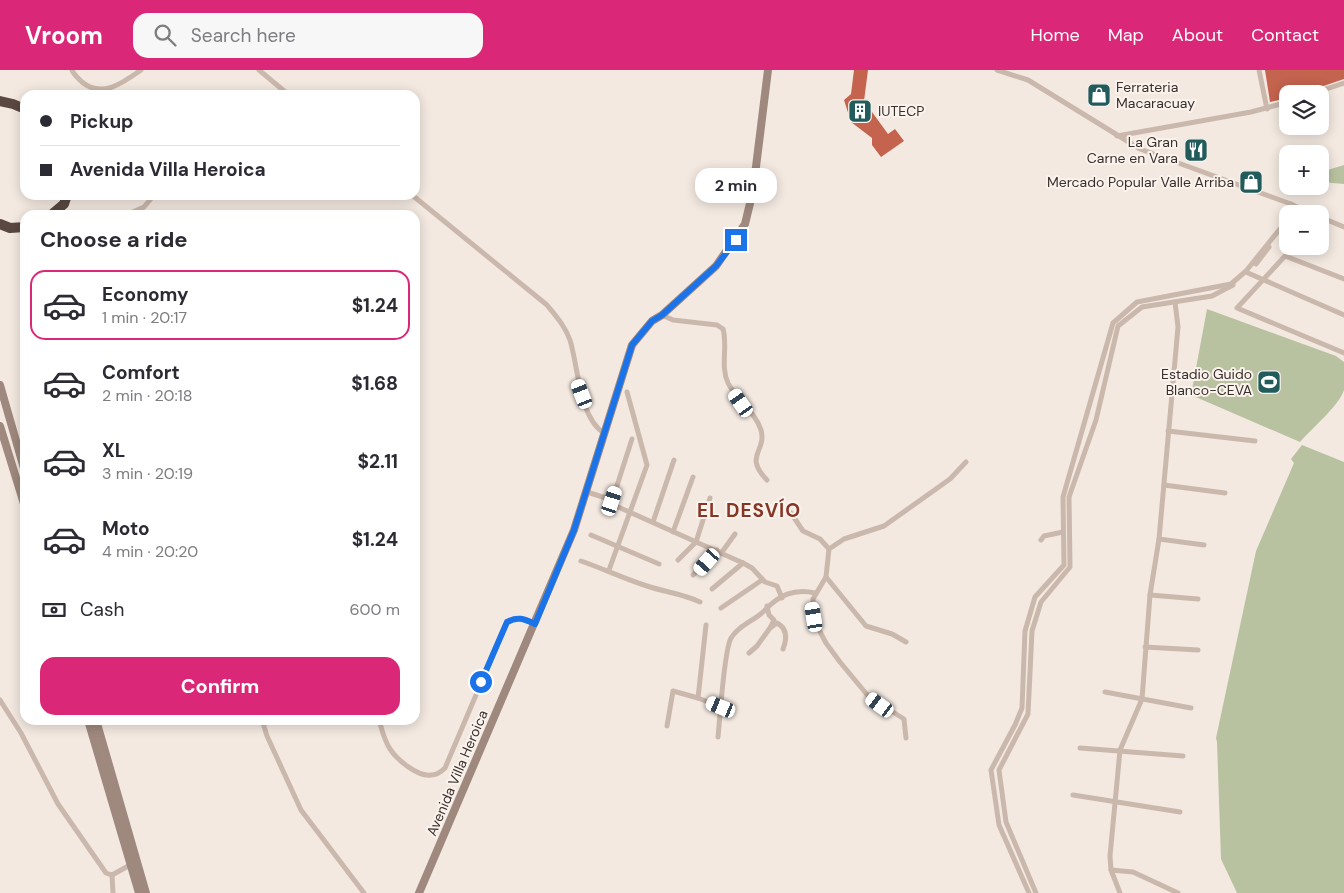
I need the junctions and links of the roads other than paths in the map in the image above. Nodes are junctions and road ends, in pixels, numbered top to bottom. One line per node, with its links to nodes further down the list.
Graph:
1 (72, 70): 2 (street)
2 (141, 70)
3 (259, 70): 9 (street)
4 (768, 70): 31 (main road, Avenida Villa Heroica)
5 (997, 70): 14 (street)
6 (1259, 70): 13 (street)
7 (1344, 82): 8 (street)
8 (1329, 87)
9 (284, 90)
10 (0, 101): 12 (highway)
11 (1279, 105): 13 (street)
12 (20, 107)
13 (1267, 109): 14 (street)
14 (1116, 136): 18 (street)
15 (65, 200): 19 (highway)
16 (150, 200): 20 (street)
17 (418, 200): 38 (street)
18 (1293, 205)
19 (57, 210)
20 (137, 210)
21 (1329, 221): 24 (street)
22 (0, 224): 23 (highway)
23 (20, 227)
24 (1344, 227)
25 (1279, 230): 56 (street)
26 (1279, 235): 27 (street)
27 (1248, 273): 29 (street); 30 (street)
28 (1344, 280): 29 (street)
29 (1262, 281): 32 (street); 33 (street)
30 (1175, 302): 37 (street); 118 (street)
31 (662, 315): 38 (main road, Avenida Villa Heroica); 45 (street)
32 (1344, 315)
33 (1344, 353)
34 (0, 385): 41 (main road)
35 (627, 392): 52 (street)
36 (0, 426): 47 (main road)
37 (1168, 431): 40 (street); 46 (street)
38 (604, 433): 48 (main road, Avenida Villa Heroica)
39 (632, 439): 51 (street)
40 (1255, 441)
41 (20, 455)
42 (674, 460): 54 (street)
43 (966, 462): 64 (street)
44 (693, 477): 55 (street)
45 (766, 480)
46 (1164, 485): 49 (street); 59 (street)
47 (20, 491)
48 (587, 492): 51 (street); 82 (main road, Avenida Villa Heroica)
49 (1225, 493)
50 (710, 498): 61 (street)
51 (612, 501): 52 (street)
52 (631, 512): 54 (street); 63 (street)
53 (791, 513): 64 (street)
54 (653, 522): 55 (street)
55 (673, 532): 61 (street)
56 (1063, 532): 60 (street); 117 (street)
57 (735, 534): 65 (street)
58 (591, 535): 63 (street)
59 (1159, 539): 62 (street); 76 (street)
60 (1041, 540)
61 (696, 542): 65 (street); 66 (street)
62 (1204, 545)
63 (618, 546): 69 (street); 70 (street)
64 (829, 549): 72 (street)
65 (720, 551): 68 (street); 71 (street)
66 (678, 560)
67 (581, 561): 70 (street)
68 (743, 563): 73 (street); 74 (street)
69 (659, 564)
70 (609, 570): 79 (street)
71 (693, 575)
72 (826, 577): 75 (street); 85 (street)
73 (762, 580): 77 (street); 81 (street)
74 (712, 589)
75 (815, 593): 77 (street); 102 (street)
76 (1150, 595): 78 (street); 86 (street)
77 (782, 598): 80 (street)
78 (1198, 599)
79 (700, 602)
80 (767, 606): 84 (street); 94 (street)
81 (721, 608)
82 (535, 624): 99 (street); 116 (main road, Avenida Villa Heroica)
83 (706, 626): 91 (street)
84 (770, 628): 87 (street); 89 (street)
85 (906, 642)
86 (1145, 647): 88 (street); 92 (street)
87 (783, 649)
88 (1198, 650)
89 (749, 653)
90 (1105, 692): 92 (street)
91 (698, 698): 94 (street); 100 (street)
92 (1142, 699): 95 (street); 104 (street)
93 (0, 700): 111 (street)
94 (721, 707): 101 (street)
95 (1191, 708)
96 (89, 725): 109 (main road)
97 (97, 725): 114 (main road)
98 (264, 725): 115 (street)
99 (380, 725)
100 (667, 726)
101 (718, 737)
102 (906, 738)
103 (1080, 748): 104 (street)
104 (1120, 750): 105 (street); 107 (street)
105 (1183, 756)
106 (1073, 795): 107 (street)
107 (1115, 801): 108 (street); 110 (street)
108 (1180, 812)
109 (130, 866): 111 (street); 113 (main road)
110 (1112, 870): 119 (street); 120 (street)
111 (112, 875): 112 (street)
112 (113, 893)
113 (139, 893)
114 (146, 893)
115 (364, 893)
116 (419, 893)
117 (1029, 893)
118 (1036, 893)
119 (1120, 893)
120 (1178, 893)

